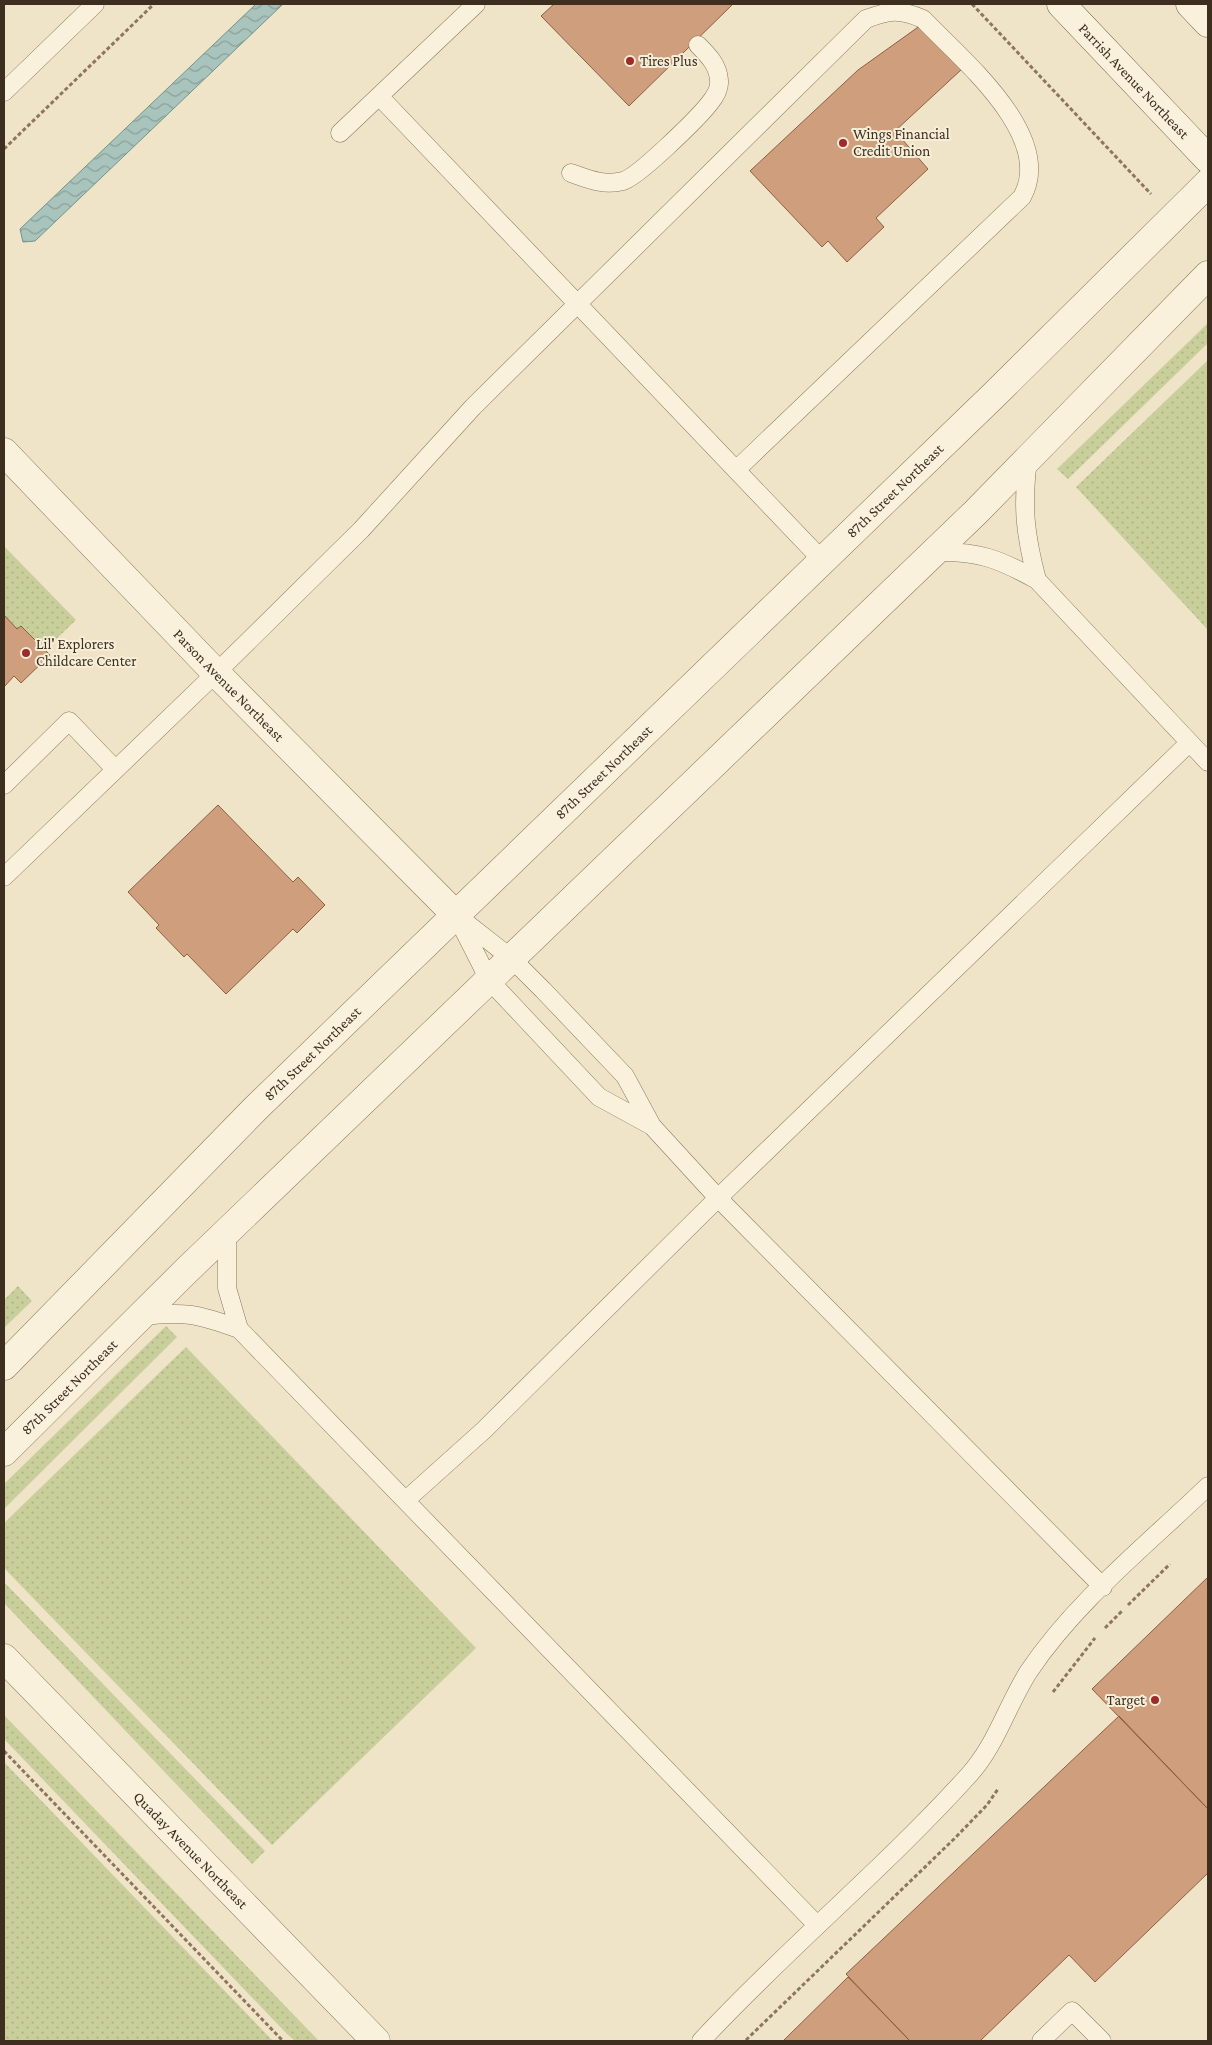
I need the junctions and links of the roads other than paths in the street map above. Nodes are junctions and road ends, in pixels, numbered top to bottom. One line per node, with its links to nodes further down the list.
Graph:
1 (95, 4): 7 (lane)
2 (476, 4): 8 (lane)
3 (1061, 4): 10 (street, Parrish Avenue Northeast)
4 (1190, 4): 5 (street)
5 (1208, 23)
6 (698, 44): 11 (lane)
7 (4, 92)
8 (379, 96): 9 (lane); 14 (lane)
9 (340, 132)
10 (1208, 159)
11 (571, 173)
12 (1208, 183): 19 (street, 87th Street Northeast)
13 (1208, 275): 16 (street, 87th Street Northeast)
14 (578, 304): 17 (lane); 17 (lane); 21 (lane)
15 (4, 452): 21 (street, Parson Avenue Northeast)
16 (1028, 459): 18 (street, 87th Street Northeast); 20 (lane)
17 (736, 470): 19 (lane)
18 (935, 552): 20 (lane); 28 (street, 87th Street Northeast)
19 (822, 560): 27 (street, 87th Street Northeast)
20 (1037, 580): 22 (lane)
21 (216, 673): 24 (lane); 27 (street, Parson Avenue Northeast)
22 (1189, 743): 23 (lane); 31 (lane)
23 (1208, 762)
24 (115, 768): 25 (lane); 26 (lane)
25 (4, 785)
26 (4, 877)
27 (456, 915): 28 (lane); 29 (lane); 35 (street, 87th Street Northeast)
28 (511, 958): 29 (street, 87th Street Northeast); 30 (lane)
29 (489, 980): 30 (lane); 32 (street, 87th Street Northeast)
30 (652, 1126): 31 (lane)
31 (718, 1198): 38 (lane); 39 (lane)
32 (227, 1232): 33 (street, 87th Street Northeast); 34 (lane)
33 (142, 1316): 34 (lane); 36 (street, 87th Street Northeast)
34 (239, 1329): 38 (lane)
35 (4, 1366)
36 (4, 1452)
37 (1208, 1486): 39 (lane)
38 (406, 1500): 41 (lane)
39 (1103, 1586): 41 (lane)
40 (4, 1658): 42 (street, Quaday Avenue Northeast)
41 (817, 1925): 43 (lane)
42 (376, 2041)
43 (701, 2041)
44 (1041, 2041): 45 (lane)
45 (1102, 2041)

